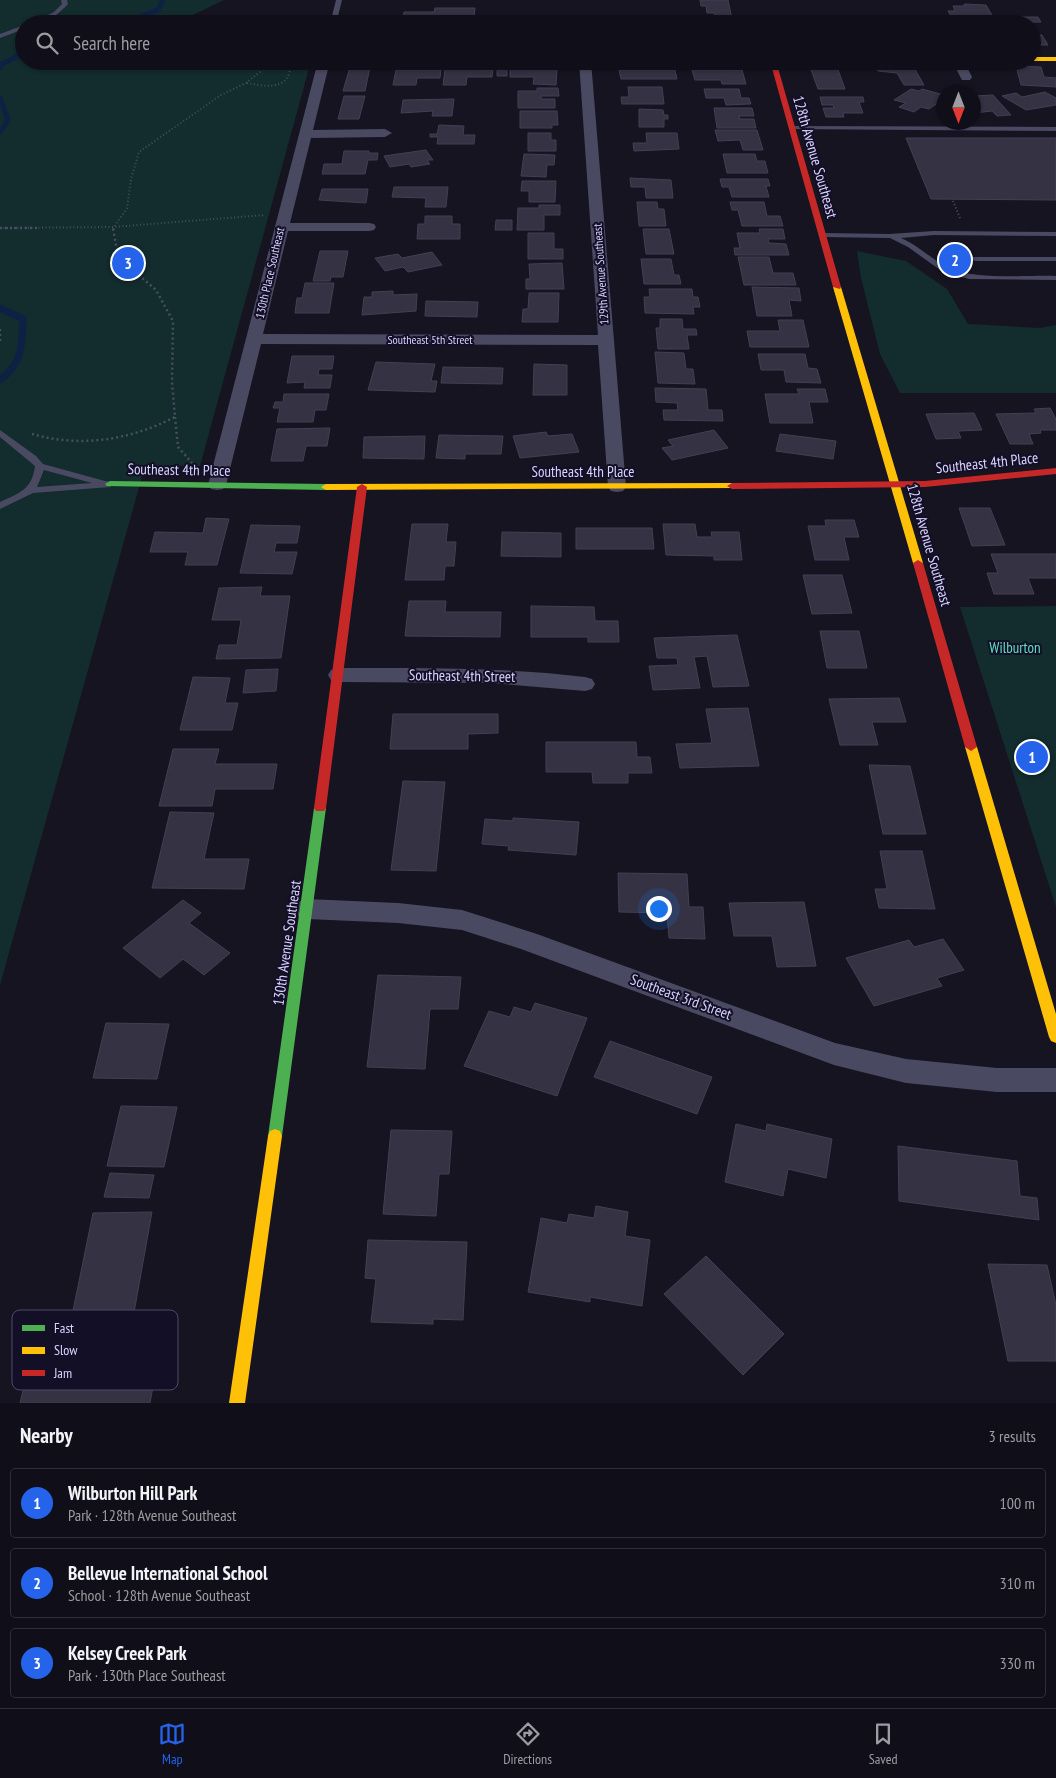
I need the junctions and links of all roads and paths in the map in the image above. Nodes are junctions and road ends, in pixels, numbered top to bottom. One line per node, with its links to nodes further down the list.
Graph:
1 (64, 0): 3 (lane)
2 (340, 0): 4 (lane)
3 (52, 15)
4 (336, 15)
5 (15, 30): 6 (lane)
6 (0, 36)
7 (1041, 59): 8 (street)
8 (1056, 59)
9 (262, 70): 16 (path)
10 (289, 70): 16 (path)
11 (322, 70): 19 (street, 130th Place Southeast)
12 (586, 70): 36 (street, 129th Avenue Southeast)
13 (775, 70): 17 (street, 128th Avenue Southeast)
14 (962, 70): 15 (street)
15 (966, 77)
16 (246, 83): 24 (path)
17 (791, 128): 18 (lane); 28 (street, 128th Avenue Southeast)
18 (1056, 129)
19 (305, 134): 20 (street); 23 (street, 130th Place Southeast)
20 (385, 134)
21 (953, 201): 22 (path)
22 (960, 219)
23 (282, 221): 24 (path); 25 (street); 35 (street, 130th Place Southeast)
24 (113, 227): 26 (path); 38 (path)
25 (369, 227)
26 (0, 228)
27 (1054, 234): 29 (lane); 30 (lane)
28 (822, 236): 29 (lane); 46 (street, 128th Avenue Southeast)
29 (889, 236): 33 (lane)
30 (1056, 244)
31 (975, 259): 32 (lane)
32 (1056, 259)
33 (1056, 278)
34 (0, 329): 37 (path)
35 (254, 339): 36 (street, Southeast 5th Street); 45 (street, 130th Place Southeast)
36 (606, 340): 48 (street, 129th Avenue Southeast)
37 (0, 341)
38 (175, 417): 40 (path); 42 (path)
39 (0, 433): 41 (lane)
40 (30, 433)
41 (40, 466): 44 (lane); 49 (lane)
42 (195, 466)
43 (1056, 471): 46 (street, Southeast 4th Place)
44 (110, 484): 45 (street, Southeast 4th Place); 49 (lane)
45 (217, 485): 47 (street, Southeast 4th Place)
46 (896, 485): 48 (street, Southeast 4th Place); 54 (street, 128th Avenue Southeast)
47 (362, 487): 48 (street, Southeast 4th Place); 51 (street, 130th Avenue Southeast)
48 (617, 487)
49 (31, 490): 50 (lane)
50 (0, 506)
51 (338, 675): 52 (street, Southeast 4th Street); 53 (street, 130th Avenue Southeast)
52 (585, 684)
53 (307, 909): 55 (street, Southeast 3rd Street); 56 (street, 130th Avenue Southeast)
54 (1056, 1037)
55 (1056, 1080)
56 (237, 1403)

